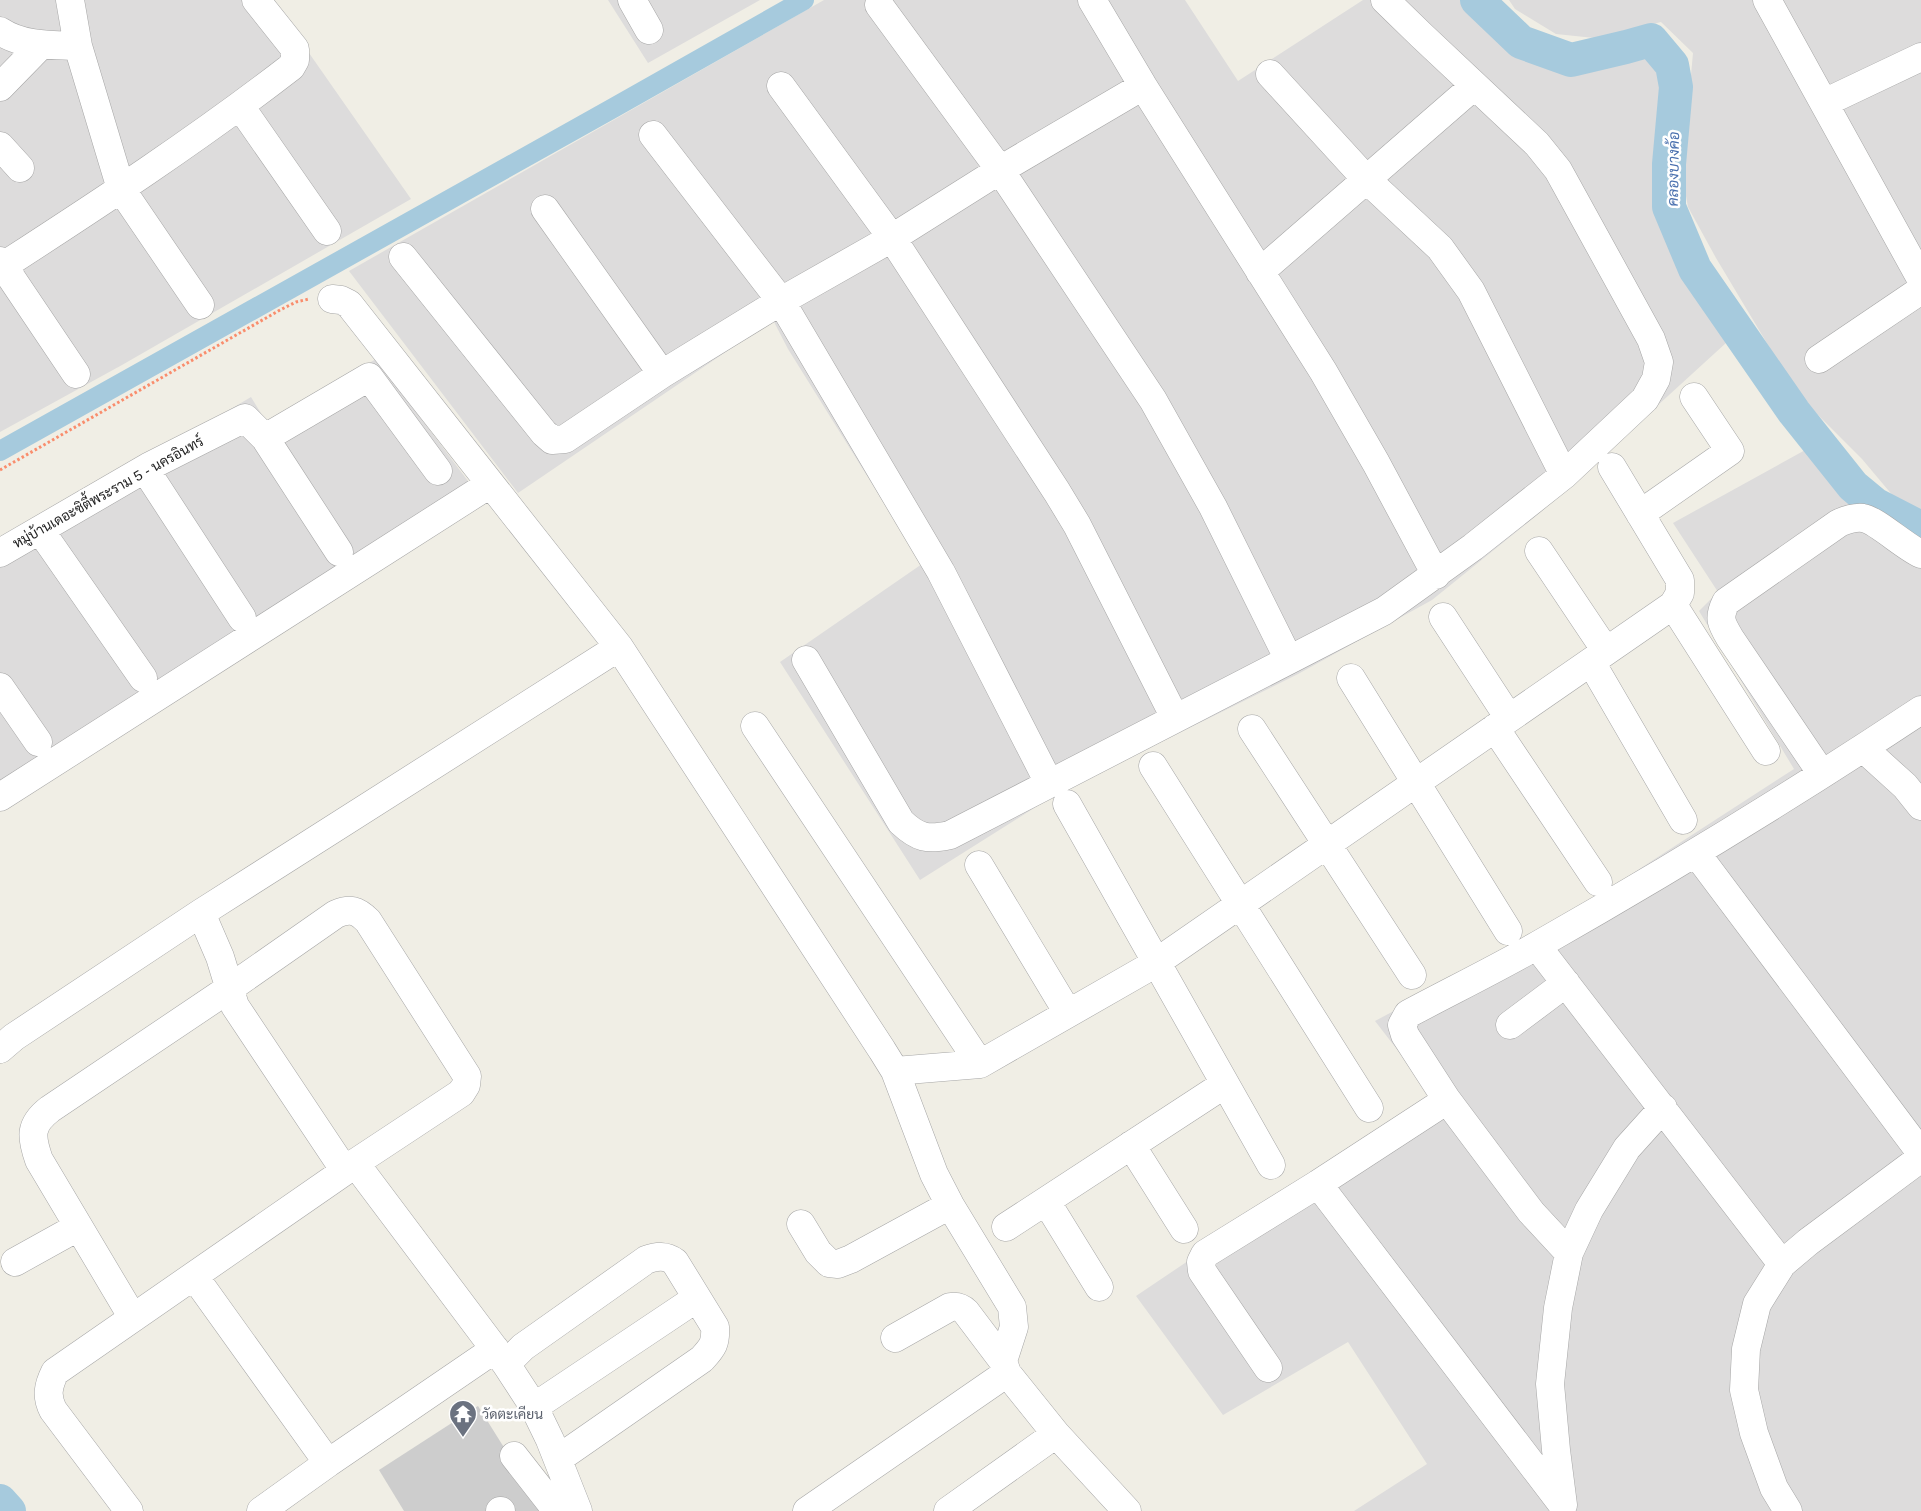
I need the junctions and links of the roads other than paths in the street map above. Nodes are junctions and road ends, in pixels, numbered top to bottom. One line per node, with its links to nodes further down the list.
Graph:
1 (70, 0): 11 (street)
2 (256, 0): 19 (street)
3 (632, 0): 8 (street)
4 (1092, 0): 15 (street)
5 (1385, 0): 16 (street)
6 (1766, 0): 18 (street)
7 (879, 5): 23 (street)
8 (649, 30)
9 (0, 31): 10 (street)
10 (41, 45): 11 (street); 17 (street)
11 (78, 46): 25 (street)
12 (1921, 58): 18 (street)
13 (1270, 74): 24 (street)
14 (781, 86): 28 (street)
15 (1143, 86): 23 (street); 31 (street)
16 (1474, 86): 24 (street); 45 (street)
17 (0, 87)
18 (1824, 103): 32 (street)
19 (240, 106): 25 (street); 27 (street)
20 (653, 135): 35 (street)
21 (0, 146): 22 (street)
22 (20, 168)
23 (1000, 170): 28 (street); 60 (street)
24 (1366, 179): 31 (street); 45 (street)
25 (121, 189): 30 (street); 36 (street)
26 (545, 209): 39 (street)
27 (328, 231)
28 (892, 238): 35 (street); 65 (street)
29 (403, 257): 39 (street)
30 (1, 265): 38 (street)
31 (1260, 272): 53 (street)
32 (1921, 279)
33 (1921, 290): 37 (street)
34 (332, 298): 46 (street)
35 (781, 301): 39 (street); 75 (street)
36 (200, 306)
37 (1819, 359)
38 (76, 374)
39 (662, 374)
40 (1694, 398): 47 (street)
41 (265, 438): 43 (street, หมู่บ้านเดอะซิตี้พระราม 5 - นครอินทร์); 44 (street); 50 (street)
42 (1612, 467): 47 (street)
43 (145, 469): 48 (street, หมู่บ้านเดอะซิตี้พระราม 5 - นครอินทร์); 56 (street)
44 (438, 471)
45 (1564, 475): 53 (street)
46 (490, 484): 57 (street); 76 (street)
47 (1640, 514): 54 (street)
48 (40, 530): 51 (street, หมู่บ้านเดอะซิตี้พระราม 5 - นครอินทร์); 61 (street)
49 (1539, 551): 58 (street)
50 (339, 552)
51 (0, 553)
52 (1921, 554): 73 (street)
53 (1436, 574): 60 (street)
54 (1673, 605): 58 (street); 71 (street)
55 (1443, 617): 66 (street)
56 (242, 618)
57 (619, 648): 85 (street); 96 (street)
58 (1598, 656): 66 (street); 79 (street)
59 (806, 660): 75 (street)
60 (1289, 660): 65 (street)
61 (143, 678)
62 (1351, 678): 74 (street)
63 (0, 687): 69 (street)
64 (1921, 710): 70 (street)
65 (1175, 718): 75 (street)
66 (1502, 723): 74 (street); 83 (street)
67 (755, 726): 95 (street)
68 (1252, 729): 80 (street)
69 (38, 742)
70 (1863, 748): 73 (street); 78 (street)
71 (1766, 752)
72 (1153, 766): 84 (street)
73 (1822, 774): 81 (street)
74 (1416, 782): 80 (street); 86 (street)
75 (1049, 784)
76 (0, 797)
77 (1067, 804): 88 (street)
78 (1921, 806)
79 (1683, 820)
80 (1327, 844): 84 (street); 89 (street)
81 (1696, 852): 87 (street); 102 (street)
82 (979, 865): 92 (street)
83 (1598, 882)
84 (1240, 904): 88 (street); 99 (street)
85 (201, 913): 91 (street); 94 (street)
86 (1508, 931)
87 (1537, 946): 90 (street); 98 (street)
88 (1156, 962): 92 (street); 97 (street)
89 (1412, 975)
90 (1566, 983): 93 (street); 100 (street)
91 (230, 988): 105 (street); 105 (street); 110 (street)
92 (1068, 1013): 95 (street)
93 (1510, 1025)
94 (0, 1050)
95 (980, 1064): 96 (street)
96 (894, 1072): 108 (street)
97 (1225, 1084): 101 (street); 104 (street)
98 (1447, 1100): 106 (street); 113 (street)
99 (1369, 1108)
100 (1663, 1108): 113 (street); 115 (street)
101 (1131, 1145): 107 (street); 112 (street)
102 (1921, 1153)
103 (1921, 1158): 115 (street)
104 (1271, 1165)
105 (350, 1167): 116 (street); 121 (street)
106 (1318, 1184): 123 (street); 129 (street)
107 (1046, 1201): 111 (street); 117 (street)
108 (950, 1205): 109 (street); 122 (street)
109 (801, 1224)
110 (78, 1227): 114 (street); 119 (street)
111 (1006, 1227)
112 (1184, 1229)
113 (1569, 1253): 129 (street)
114 (15, 1262)
115 (1782, 1264): 137 (street)
116 (194, 1276): 119 (street); 128 (street)
117 (1099, 1287)
118 (697, 1298): 121 (street); 124 (street); 127 (street)
119 (133, 1318): 130 (street)
120 (895, 1338): 122 (street)
121 (500, 1357): 124 (street); 128 (street)
122 (1005, 1367): 125 (street); 134 (street)
123 (1268, 1368)
124 (534, 1407): 127 (street)
125 (1056, 1434): 135 (street); 136 (street)
126 (514, 1456): 132 (street)
127 (558, 1458): 133 (street)
128 (328, 1462): 131 (street)
129 (1565, 1508)
130 (129, 1511)
131 (261, 1511)
132 (557, 1511)
133 (578, 1511)
134 (806, 1511)
135 (948, 1511)
136 (1127, 1511)
137 (1788, 1511)

